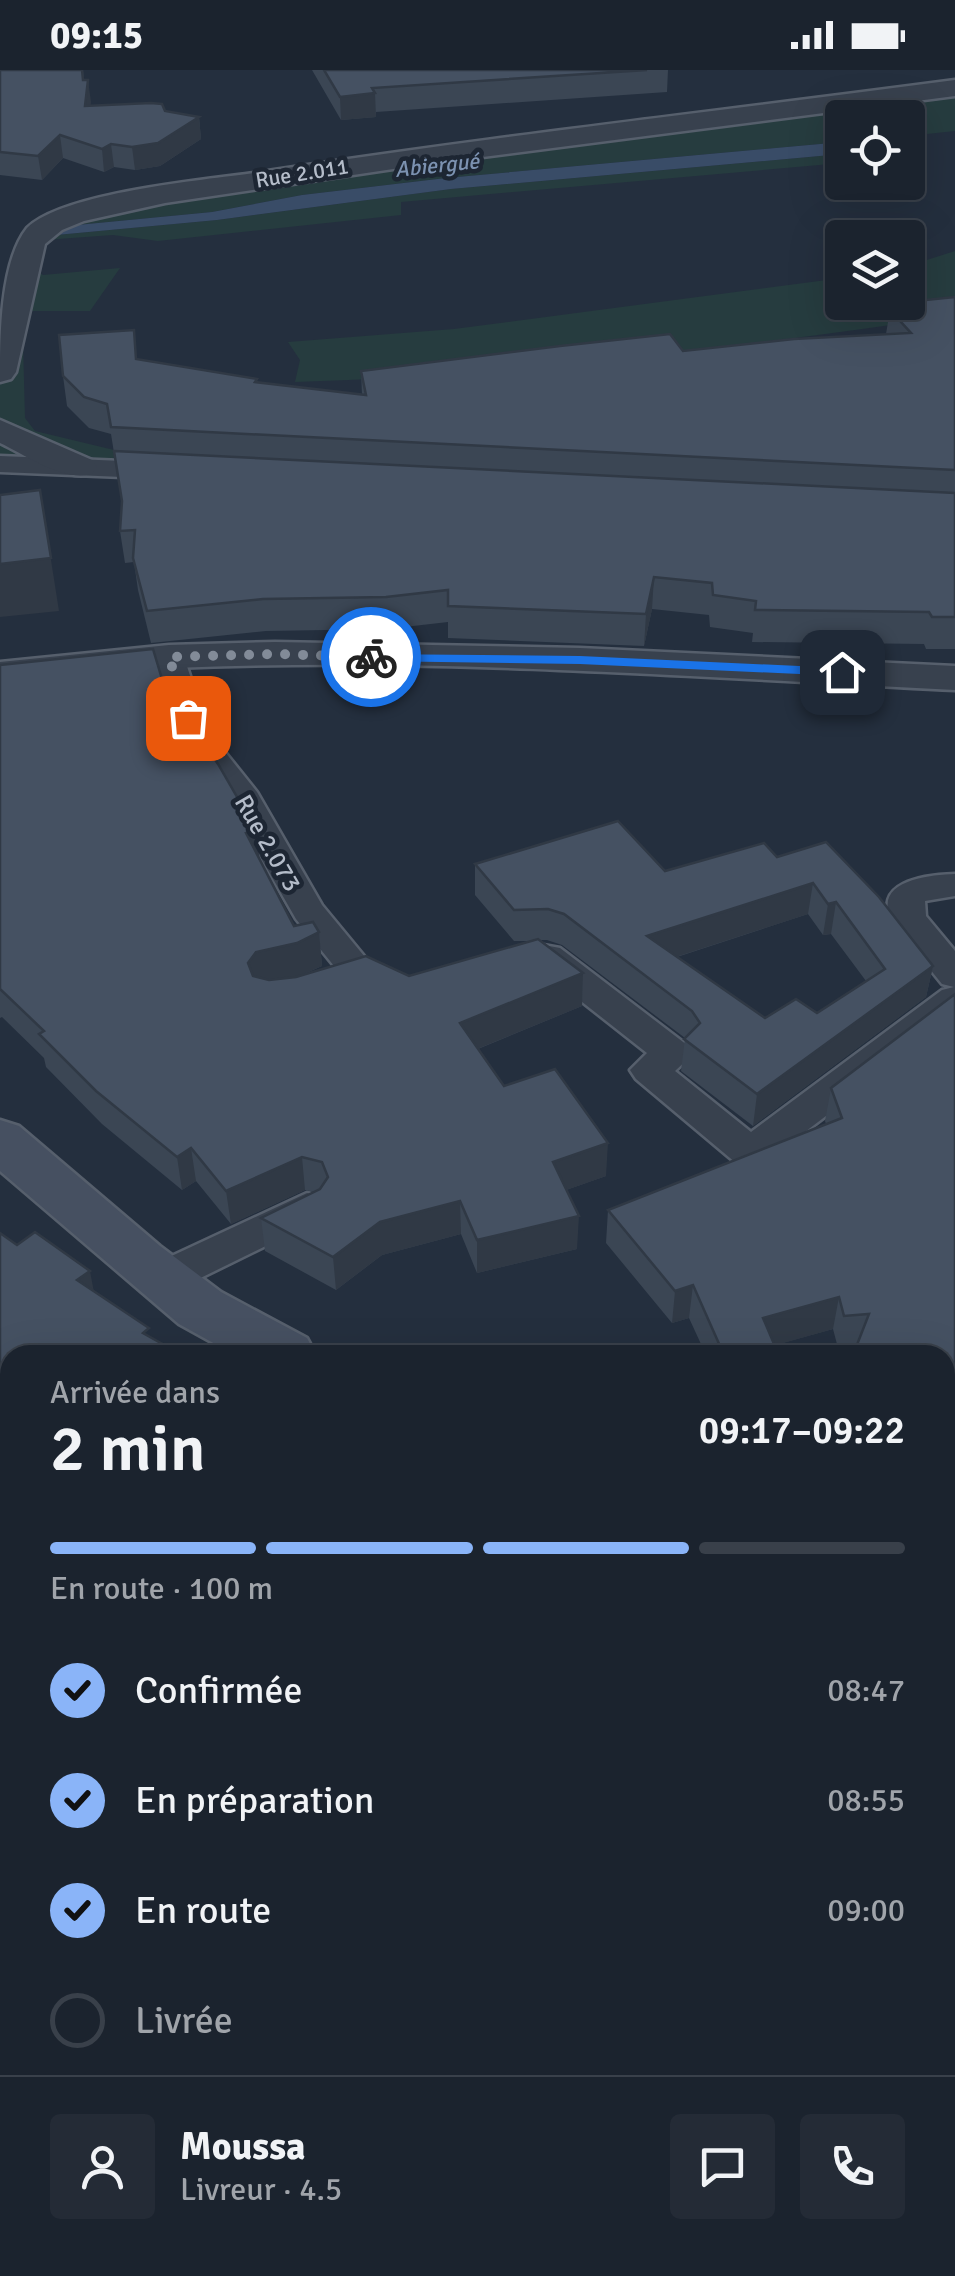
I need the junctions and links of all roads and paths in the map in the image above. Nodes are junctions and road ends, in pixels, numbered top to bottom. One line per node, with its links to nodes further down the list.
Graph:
1 (955, 77): 3 (street, Rue 2.011)
2 (955, 88): 4 (street, Rue 2.011)
3 (2, 236)
4 (0, 372)
5 (0, 430): 8 (street)
6 (0, 464): 7 (street)
7 (35, 468): 8 (street); 10 (street)
8 (80, 468): 9 (street)
9 (199, 472)
10 (0, 478)
11 (169, 657): 12 (street); 13 (street); 17 (street, Rue 2.073)
12 (0, 674)
13 (955, 678)
14 (955, 885): 16 (street)
15 (501, 962): 18 (street)
16 (955, 975)
17 (390, 985)
18 (955, 998)
19 (0, 1140): 21 (main road)
20 (307, 1208): 21 (street)
21 (162, 1278): 22 (main road)
22 (268, 1345)

